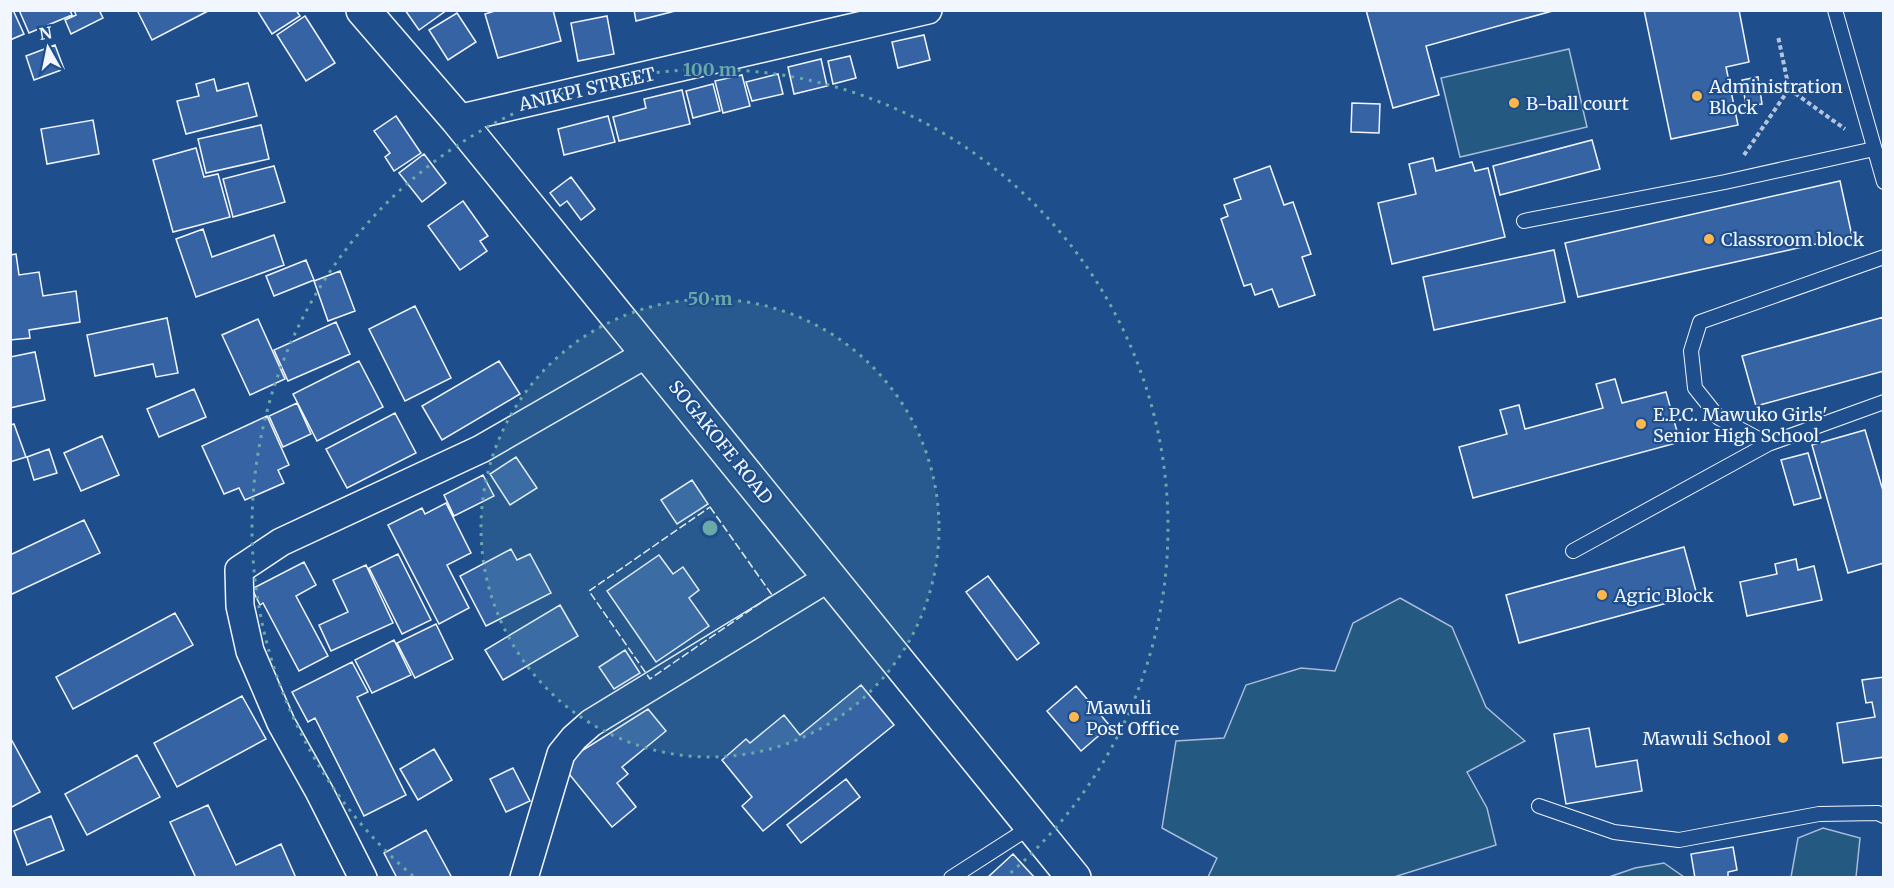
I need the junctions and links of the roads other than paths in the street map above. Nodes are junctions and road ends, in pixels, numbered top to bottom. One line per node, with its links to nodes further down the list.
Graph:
1 (363, 10): 4 (main road, SOGAKOFE ROAD)
2 (928, 10): 4 (street, ANIKPI STREET)
3 (1835, 10): 5 (lane)
4 (458, 119): 9 (main road, SOGAKOFE ROAD)
5 (1874, 149): 6 (lane); 7 (lane)
6 (1884, 182)
7 (1524, 221)
8 (1884, 257): 11 (lane)
9 (648, 353): 13 (main road, SOGAKOFE ROAD); 17 (street)
10 (1884, 402): 11 (lane)
11 (1768, 444): 12 (lane)
12 (1573, 551)
13 (830, 577): 16 (main road, SOGAKOFE ROAD); 18 (street)
14 (1539, 806): 15 (lane)
15 (1884, 816)
16 (1032, 826): 19 (lane); 20 (main road, SOGAKOFE ROAD)
17 (363, 878)
18 (524, 878)
19 (951, 878)
20 (1074, 878)

